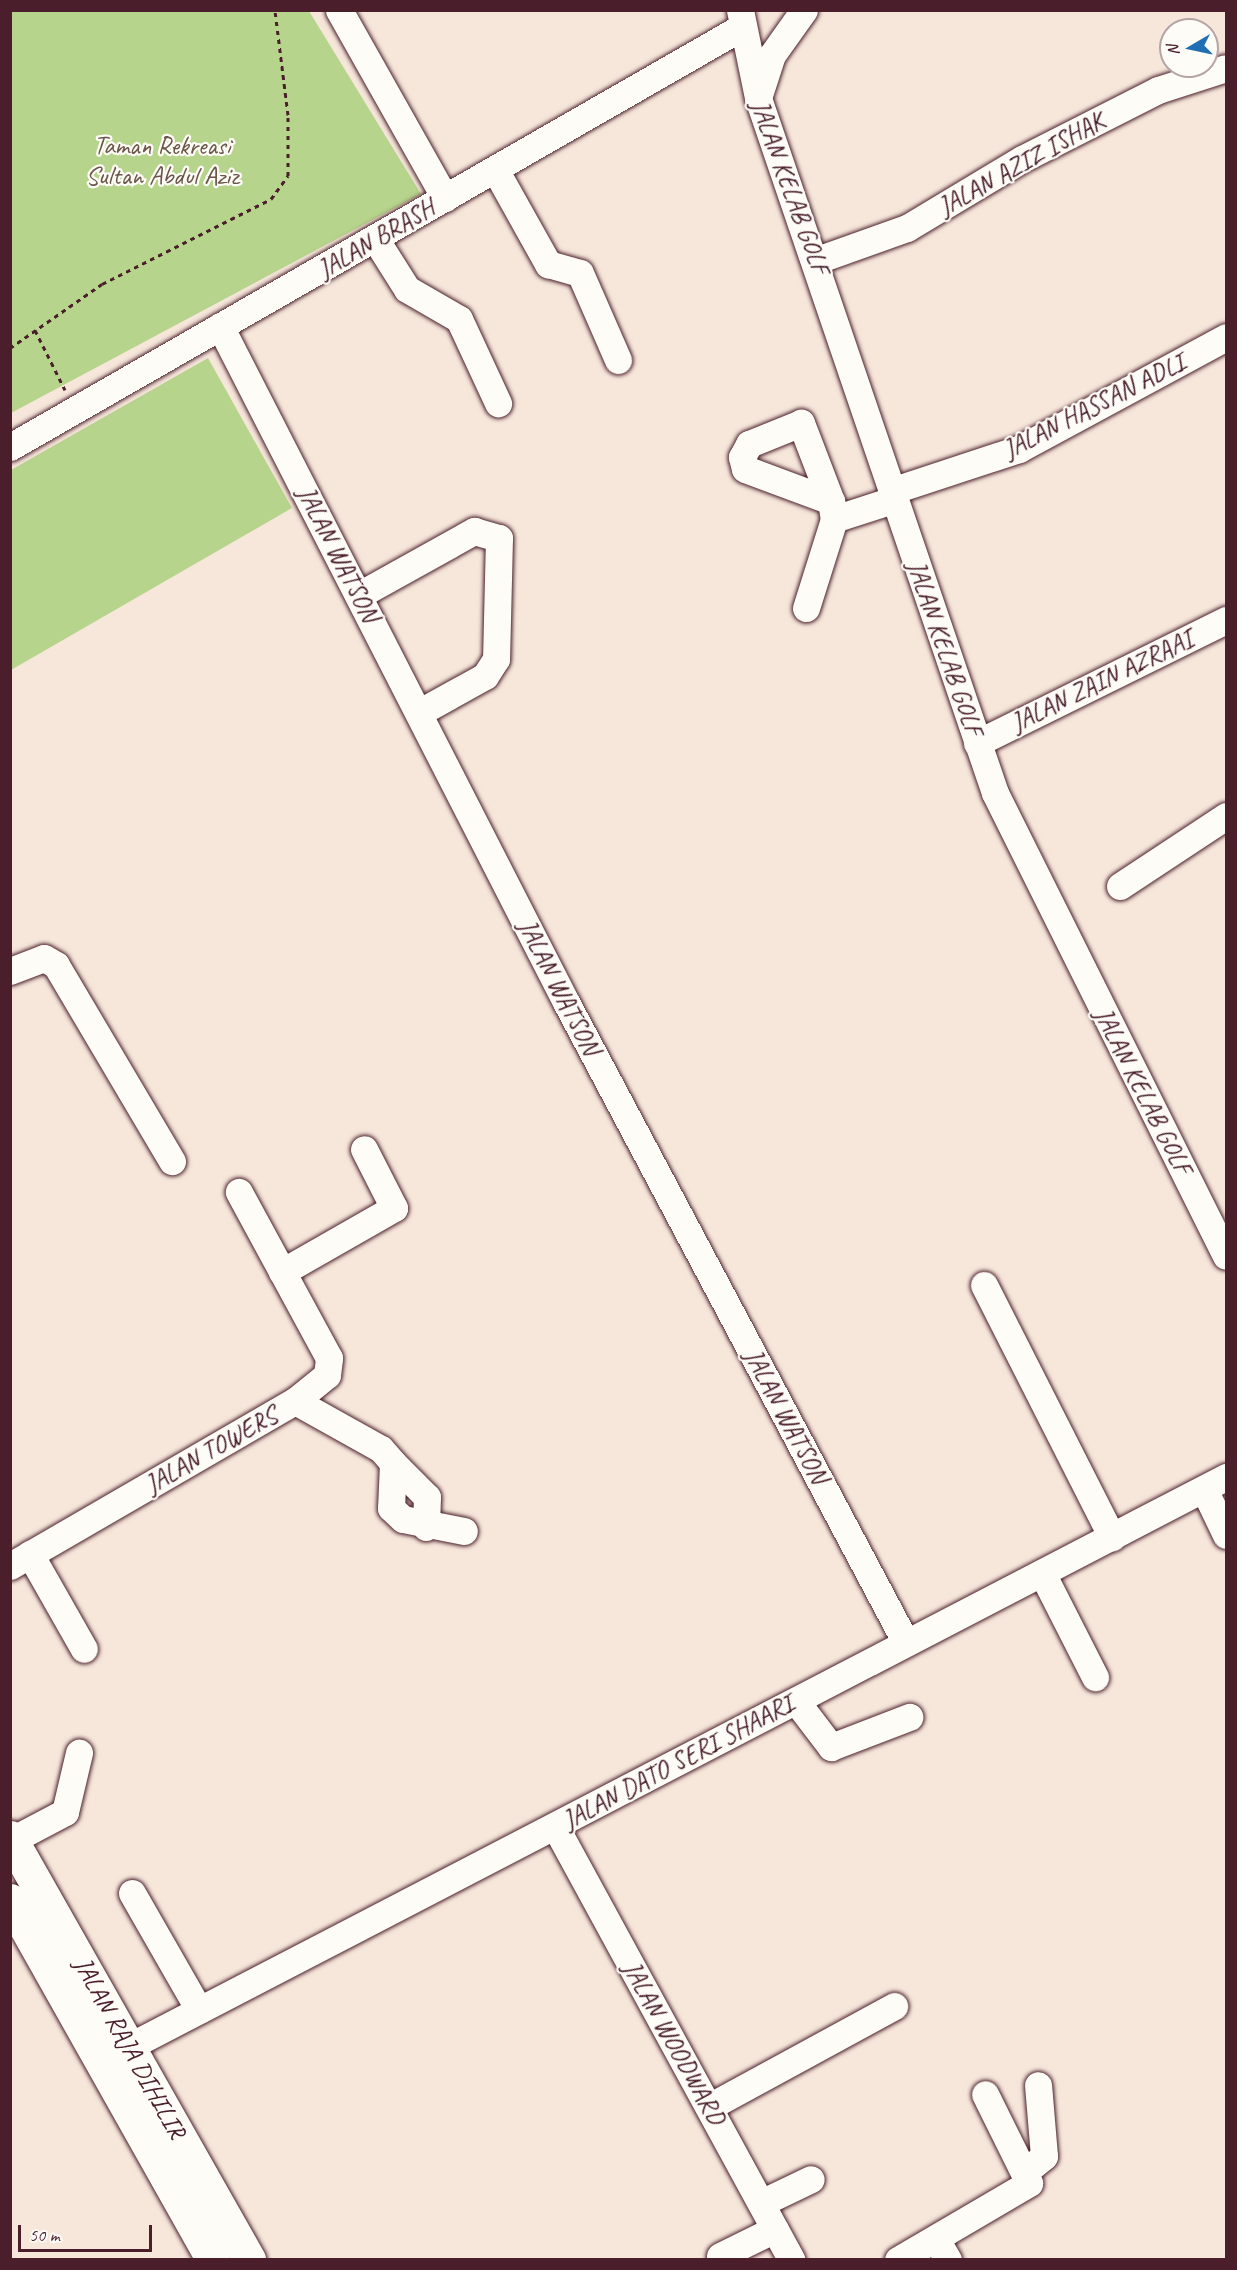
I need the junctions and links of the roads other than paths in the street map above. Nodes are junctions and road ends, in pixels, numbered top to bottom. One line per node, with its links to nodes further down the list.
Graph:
1 (339, 10): 7 (street)
2 (804, 10): 5 (street)
3 (740, 19): 5 (street, JALAN KELAB GOLF); 6 (street, JALAN BRASH)
4 (1227, 69): 9 (street, JALAN AZIZ ISHAK)
5 (758, 98): 9 (street, JALAN KELAB GOLF)
6 (496, 171): 7 (street, JALAN BRASH); 12 (street)
7 (445, 198): 8 (street, JALAN BRASH)
8 (376, 240): 10 (street, JALAN BRASH); 13 (street)
9 (817, 260): 15 (street, JALAN KELAB GOLF)
10 (220, 326): 14 (street, JALAN BRASH); 16 (street, JALAN WATSON)
11 (1227, 337): 15 (street, JALAN HASSAN ADLI)
12 (618, 360)
13 (498, 403)
14 (10, 447)
15 (892, 495): 17 (street, JALAN HASSAN ADLI); 20 (street, JALAN KELAB GOLF)
16 (359, 595): 19 (street, JALAN WATSON); 19 (street)
17 (806, 608)
18 (1227, 620): 20 (street, JALAN ZAIN AZRAAI)
19 (420, 712): 40 (street, JALAN WATSON)
20 (977, 743): 27 (street, JALAN KELAB GOLF)
21 (1227, 816): 22 (street)
22 (1120, 886)
23 (10, 971): 25 (street)
24 (364, 1149): 29 (street)
25 (172, 1161)
26 (239, 1192): 29 (street)
27 (1219, 1223): 28 (street, JALAN KELAB GOLF)
28 (1227, 1256)
29 (282, 1272): 31 (street)
30 (984, 1285): 37 (street)
31 (295, 1401): 32 (street, JALAN TOWERS); 38 (street, JALAN TOWERS)
32 (393, 1463): 34 (street, JALAN TOWERS); 34 (street)
33 (1215, 1483): 36 (street); 37 (street, JALAN DATO SERI SHAARI)
34 (426, 1527): 35 (street)
35 (464, 1531)
36 (1227, 1535)
37 (1112, 1537): 39 (street, JALAN DATO SERI SHAARI)
38 (20, 1560): 41 (street)
39 (1042, 1573): 40 (street, JALAN DATO SERI SHAARI); 42 (street)
40 (906, 1643): 43 (street, JALAN DATO SERI SHAARI)
41 (84, 1649)
42 (1095, 1677)
43 (796, 1701): 44 (street); 46 (street, JALAN DATO SERI SHAARI)
44 (909, 1717)
45 (79, 1753): 47 (street)
46 (555, 1826): 51 (street, JALAN DATO SERI SHAARI); 55 (street, JALAN WOODWARD)
47 (11, 1838): 52 (main road, JALAN RAJA DIHILIR)
48 (132, 1893): 51 (street)
49 (10, 1900): 62 (main road, JALAN RAJA DIHILIR)
50 (894, 2006): 55 (street)
51 (199, 2010): 52 (street, JALAN DATO SERI SHAARI)
52 (130, 2046): 63 (main road, JALAN RAJA DIHILIR)
53 (1038, 2085): 56 (street)
54 (985, 2094): 56 (street)
55 (709, 2108): 58 (street, JALAN WOODWARD)
56 (1027, 2170): 60 (street)
57 (811, 2179): 58 (street)
58 (761, 2203): 59 (street, JALAN WOODWARD)
59 (775, 2229): 61 (street); 64 (street, JALAN WOODWARD)
60 (942, 2249): 65 (street)
61 (720, 2256)
62 (213, 2259)
63 (249, 2259)
64 (792, 2259)
65 (898, 2259)

